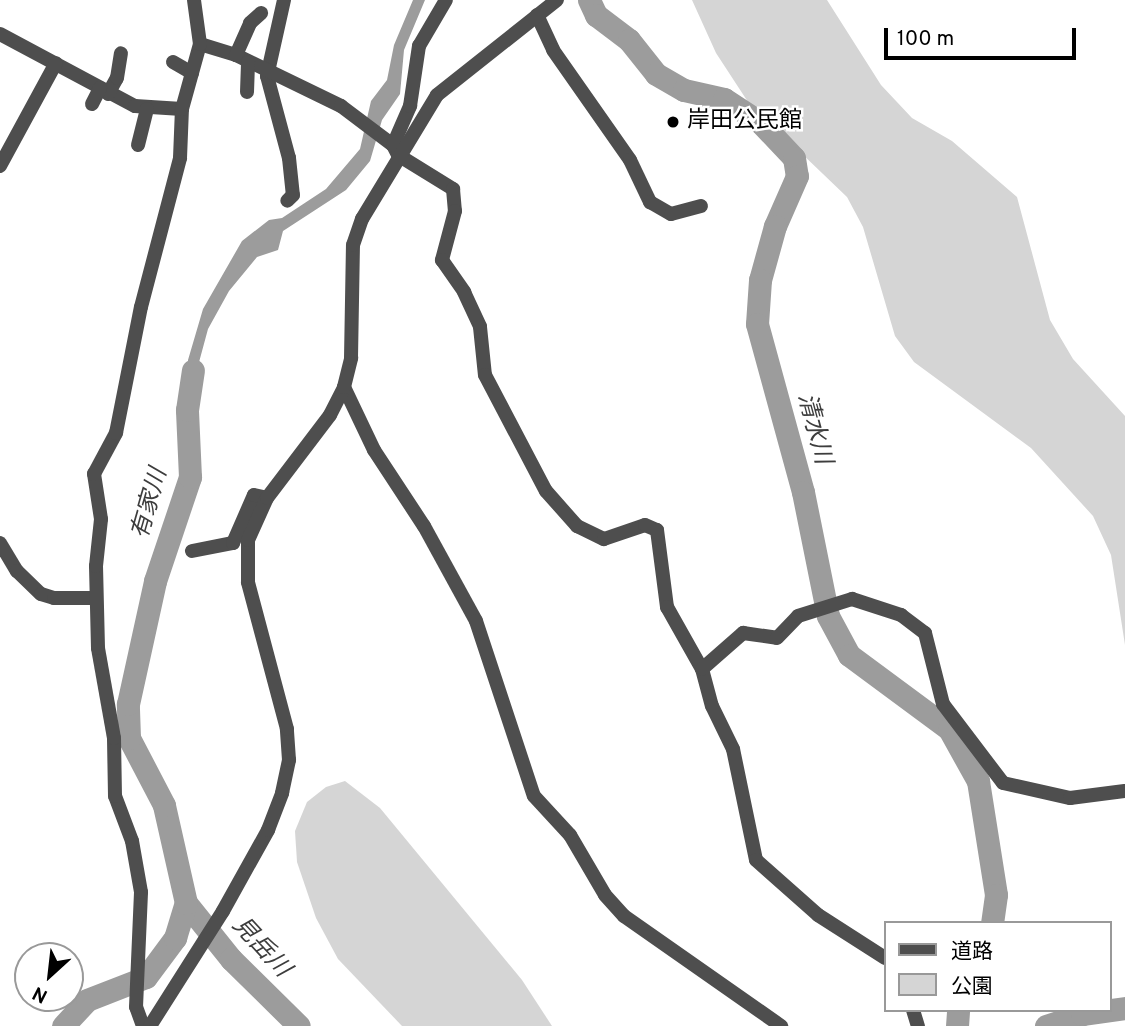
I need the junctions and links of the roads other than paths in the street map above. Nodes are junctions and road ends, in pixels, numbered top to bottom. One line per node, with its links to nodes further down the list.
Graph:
1 (188, 0): 8 (street)
2 (194, 0): 10 (street)
3 (284, 0): 15 (street)
4 (446, 0): 23 (street)
5 (557, 0): 7 (street)
6 (261, 13): 12 (street)
7 (537, 15): 23 (street); 26 (street)
8 (188, 18)
9 (0, 34): 14 (street)
10 (200, 44): 12 (street); 16 (street)
11 (121, 53): 17 (street)
12 (242, 58): 15 (street); 18 (street)
13 (173, 62): 16 (street)
14 (56, 63): 17 (street); 24 (street)
15 (267, 71): 23 (street); 25 (street)
16 (192, 73): 21 (street)
17 (104, 91): 19 (street); 20 (street)
18 (247, 92)
19 (92, 104)
20 (147, 109): 21 (street); 22 (street)
21 (182, 109): 31 (street)
22 (138, 145)
23 (393, 148): 27 (street); 32 (street)
24 (0, 166)
25 (287, 201)
26 (701, 206)
27 (344, 387): 28 (street); 37 (street)
28 (267, 498): 30 (street); 36 (street)
29 (0, 543): 31 (street)
30 (192, 551)
31 (96, 598): 35 (street)
32 (702, 669): 33 (street); 34 (street)
33 (1125, 791)
34 (884, 957)
35 (143, 1026)
36 (150, 1026)
37 (781, 1026)

